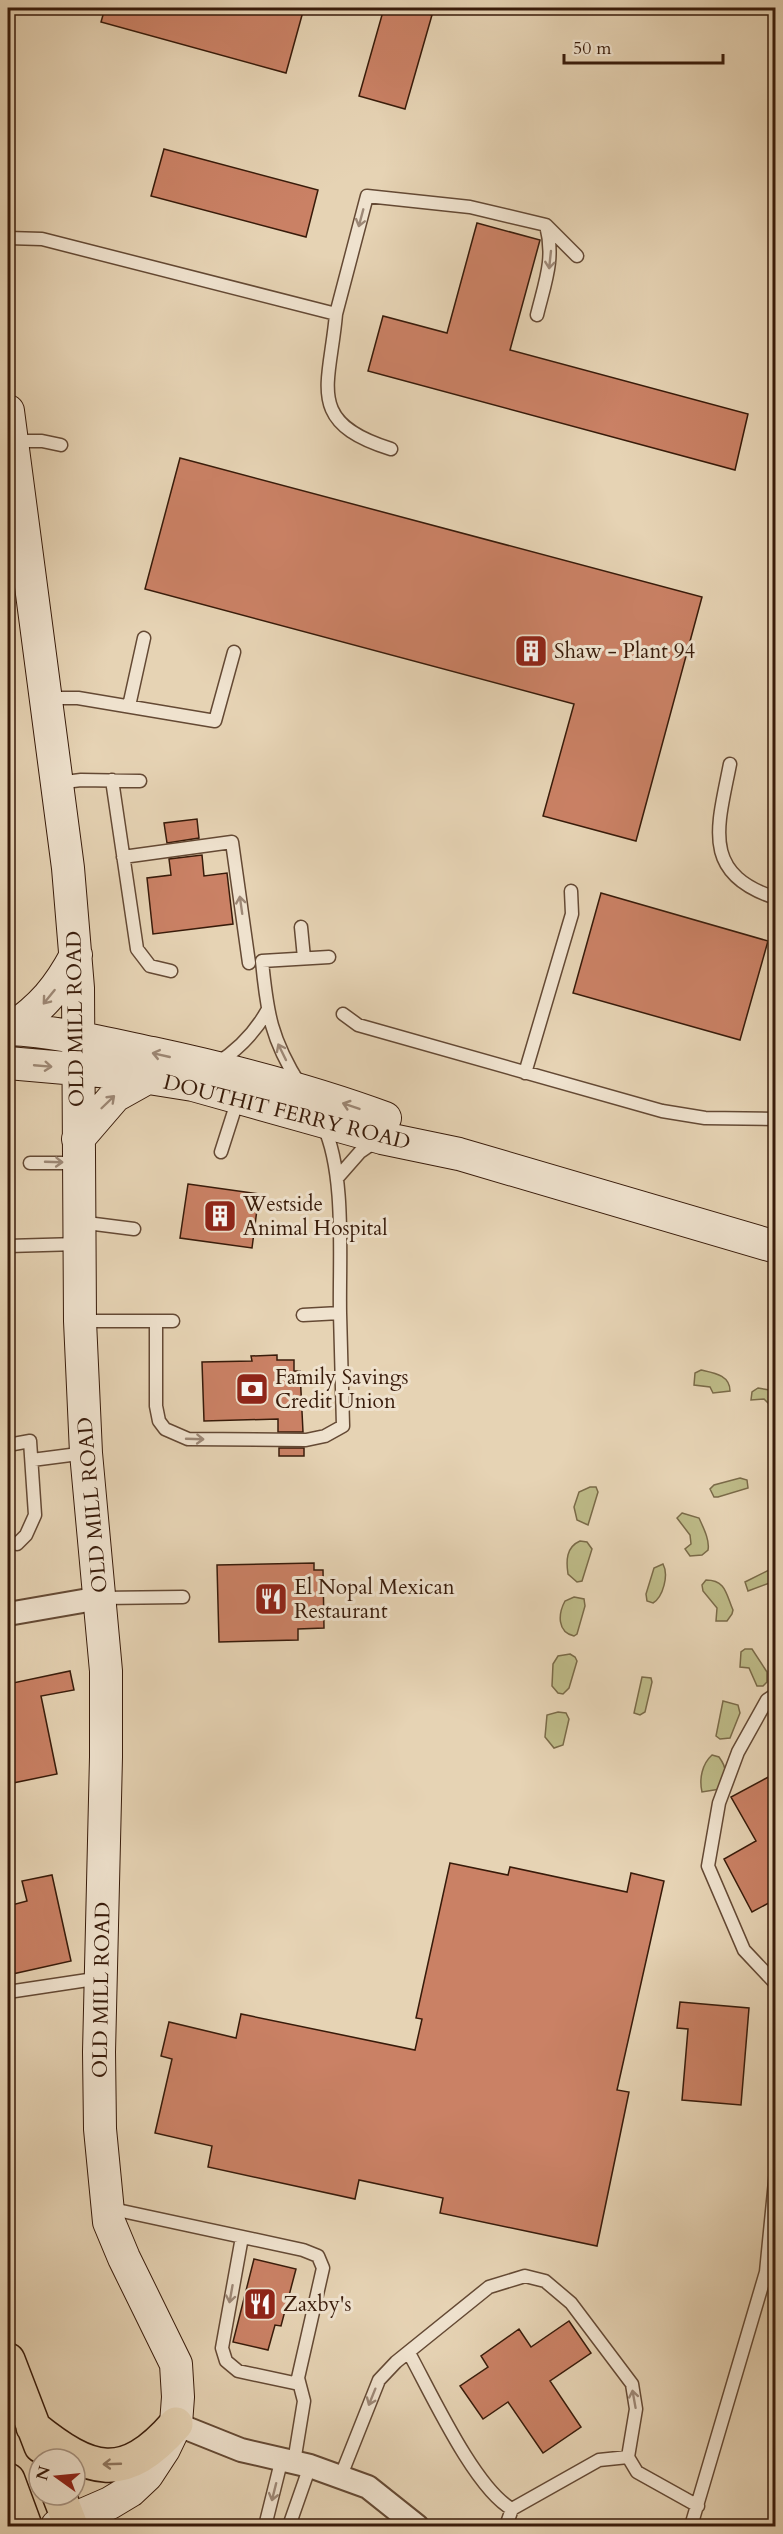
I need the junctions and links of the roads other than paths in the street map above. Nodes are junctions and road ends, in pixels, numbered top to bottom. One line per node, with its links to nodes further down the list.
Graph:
1 (546, 225): 3 (lane); 4 (lane, one-way to 4); 5 (lane, one-way to 5)
2 (8, 237): 4 (lane)
3 (577, 256)
4 (336, 314): 9 (lane)
5 (537, 315)
6 (8, 411): 7 (street, OLD MILL ROAD)
7 (10, 442): 8 (lane); 12 (street, OLD MILL ROAD)
8 (61, 445)
9 (391, 449)
10 (144, 638): 13 (lane)
11 (234, 652): 13 (lane)
12 (44, 698): 13 (lane); 17 (street, OLD MILL ROAD)
13 (129, 706)
14 (729, 764): 20 (lane)
15 (112, 780): 16 (lane); 17 (lane); 18 (lane)
16 (140, 781)
17 (56, 783): 22 (street, OLD MILL ROAD)
18 (123, 856): 26 (lane, one-way to 18); 28 (lane)
19 (571, 891): 36 (lane)
20 (776, 897)
21 (300, 927): 24 (lane)
22 (76, 955): 31 (street, one-way to 31); 32 (street, OLD MILL ROAD)
23 (329, 957): 24 (lane)
24 (304, 958): 25 (lane)
25 (262, 961): 26 (lane); 29 (lane)
26 (249, 963): 27 (lane)
27 (235, 964)
28 (171, 971)
29 (267, 1011): 34 (lane); 38 (lane, one-way to 29)
30 (343, 1014): 36 (lane)
31 (9, 1029): 32 (street, DOUTHIT FERRY ROAD)
32 (78, 1038): 34 (street, DOUTHIT FERRY ROAD, one-way to 32); 35 (street, OLD MILL ROAD)
33 (8, 1063): 35 (street, DOUTHIT FERRY ROAD, one-way to 35)
34 (211, 1067): 38 (street, DOUTHIT FERRY ROAD)
35 (78, 1069): 37 (street, DOUTHIT FERRY ROAD); 43 (street, OLD MILL ROAD)
36 (525, 1073): 40 (lane)
37 (149, 1077): 39 (street, DOUTHIT FERRY ROAD); 43 (street, one-way to 37)
38 (304, 1091): 45 (street, DOUTHIT FERRY ROAD, one-way to 38)
39 (239, 1097): 41 (street, DOUTHIT FERRY ROAD); 44 (lane)
40 (776, 1119)
41 (321, 1120): 42 (street, DOUTHIT FERRY ROAD); 47 (lane)
42 (382, 1138): 45 (street, DOUTHIT FERRY ROAD); 47 (lane)
43 (78, 1151): 46 (lane, one-way to 43); 49 (street, OLD MILL ROAD)
44 (221, 1152)
45 (459, 1154): 51 (street, DOUTHIT FERRY ROAD)
46 (30, 1163)
47 (338, 1177): 52 (lane)
48 (134, 1229): 49 (lane)
49 (78, 1233): 50 (lane); 54 (street, OLD MILL ROAD)
50 (8, 1246)
51 (776, 1247)
52 (340, 1313): 53 (lane); 56 (lane, one-way to 52)
53 (303, 1315)
54 (80, 1321): 56 (lane); 58 (street, OLD MILL ROAD)
55 (172, 1321): 56 (lane)
56 (156, 1322)
57 (8, 1445): 59 (lane)
58 (86, 1453): 59 (lane); 62 (street, OLD MILL ROAD)
59 (32, 1460): 60 (lane)
60 (17, 1544)
61 (183, 1597): 62 (lane)
62 (100, 1598): 63 (street); 65 (street, OLD MILL ROAD)
63 (8, 1614)
64 (776, 1694): 66 (lane)
65 (101, 1978): 67 (lane); 69 (street, OLD MILL ROAD)
66 (776, 1984)
67 (8, 1992)
68 (776, 2171): 81 (lane)
69 (108, 2208): 70 (lane); 74 (street, OLD MILL ROAD)
70 (242, 2237): 73 (lane, one-way to 73); 73 (lane)
71 (409, 2353): 77 (lane, one-way to 71); 79 (lane, one-way to 79); 82 (lane)
72 (8, 2360): 75 (main road)
73 (300, 2384): 78 (lane)
74 (176, 2424): 75 (main road, one-way to 75); 78 (street); 83 (street, OLD MILL ROAD)
75 (33, 2427): 76 (main road)
76 (40, 2447)
77 (628, 2457): 81 (lane); 82 (lane)
78 (295, 2462): 79 (street); 85 (lane, one-way to 85); 86 (lane)
79 (340, 2478): 87 (street)
80 (8, 2481): 84 (main road)
81 (698, 2506): 89 (lane)
82 (512, 2510): 88 (lane)
83 (64, 2517)
84 (25, 2526)
85 (265, 2526)
86 (289, 2526)
87 (417, 2526)
88 (506, 2526)
89 (691, 2526)

